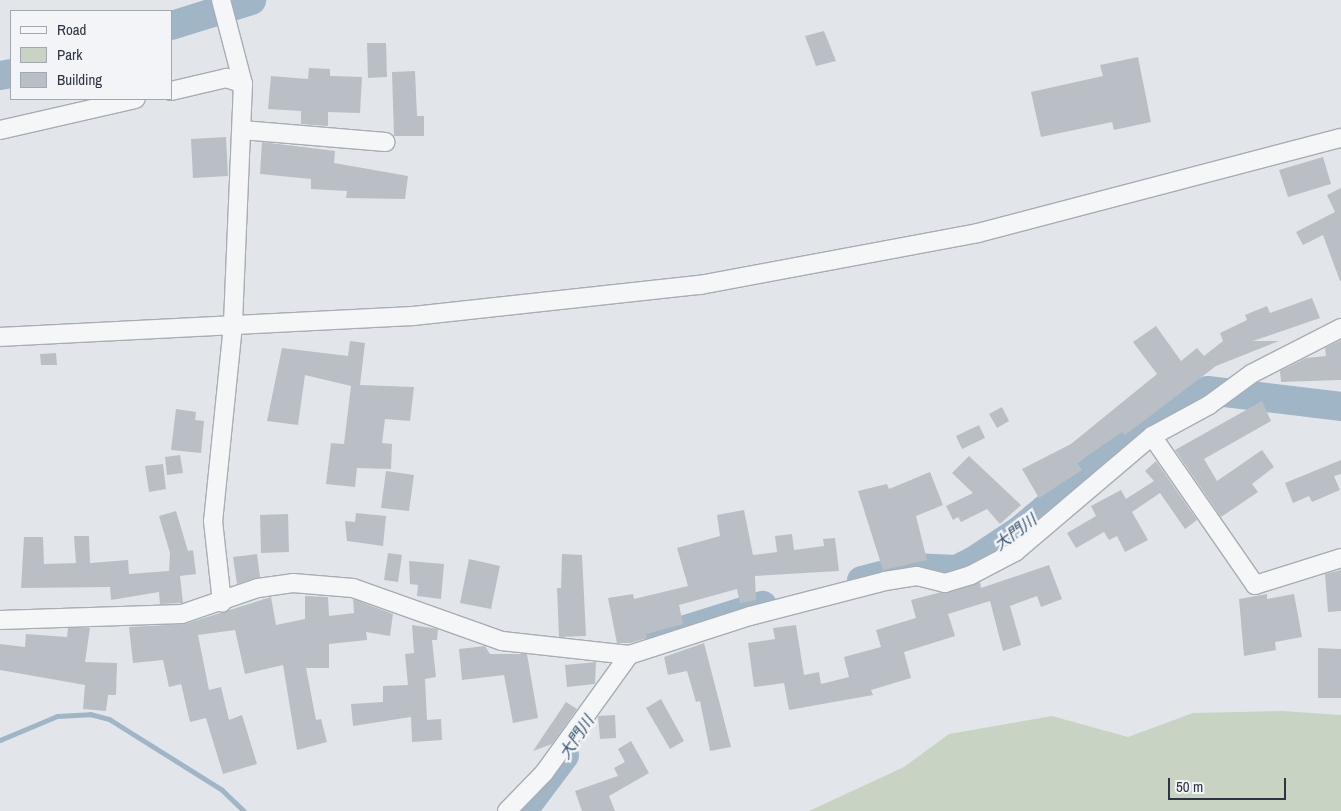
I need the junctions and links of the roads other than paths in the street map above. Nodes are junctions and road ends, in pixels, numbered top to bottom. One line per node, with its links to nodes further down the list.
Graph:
1 (221, 0): 2 (street)
2 (242, 80): 3 (street); 6 (street)
3 (172, 91)
4 (131, 100): 5 (street)
5 (0, 130)
6 (242, 130): 8 (street); 9 (street)
7 (1341, 138): 9 (street)
8 (386, 142)
9 (233, 325): 11 (street); 14 (street)
10 (1341, 328): 12 (street)
11 (0, 337)
12 (1152, 436): 13 (street); 16 (street)
13 (1341, 558)
14 (222, 603): 15 (street); 16 (street)
15 (0, 620)
16 (629, 655): 17 (street)
17 (507, 811)

